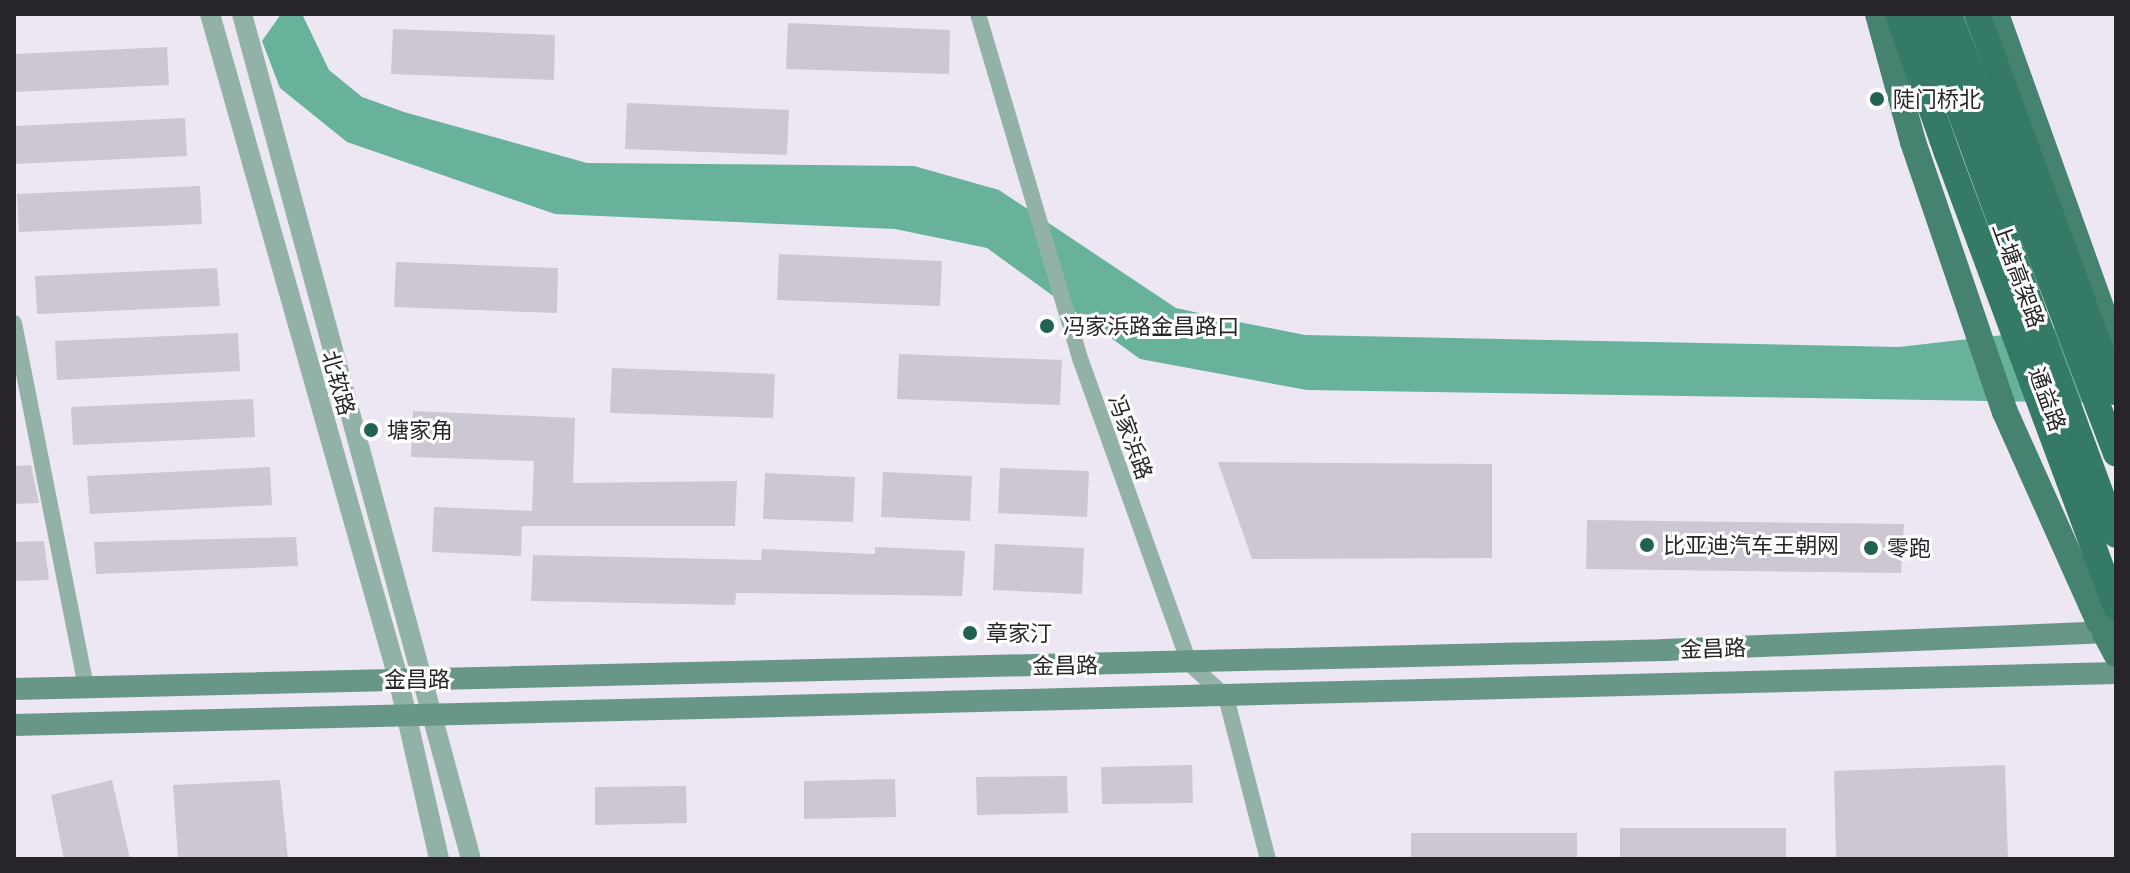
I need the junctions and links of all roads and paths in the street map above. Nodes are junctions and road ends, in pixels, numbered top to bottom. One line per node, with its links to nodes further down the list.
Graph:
1 (210, 14): 21 (street, 北软路)
2 (242, 14): 22 (street, 北软路)
3 (978, 14): 19 (street, 冯家浜路)
4 (1878, 14): 18 (main road)
5 (1898, 14): 17 (highway, bridge)
6 (1909, 14): 18 (main road, 通益路)
7 (1924, 14): 16 (highway, 上塘高架路)
8 (1949, 14): 15 (highway, 上塘高架路)
9 (1968, 14): 14 (main road)
10 (1977, 14): 14 (highway)
11 (1996, 14): 13 (main road)
12 (14, 323): 23 (street)
13 (2116, 349)
14 (2115, 408)
15 (2116, 453)
16 (2116, 535)
17 (2116, 608)
18 (2112, 639): 19 (main road, 金昌路)
19 (1189, 663): 22 (main road, 金昌路); 25 (street, 冯家浜路)
20 (2116, 673): 25 (main road, 金昌路)
21 (398, 678): 22 (main road, 金昌路); 23 (main road, 金昌路); 27 (street, 北软路)
22 (424, 679): 26 (street, 北软路)
23 (86, 685): 24 (main road, 金昌路)
24 (14, 689)
25 (1226, 697): 26 (main road, 金昌路); 31 (street)
26 (436, 714): 27 (main road, 金昌路); 30 (street, 北软路)
27 (402, 717): 28 (main road, 金昌路); 29 (street, 北软路)
28 (14, 725)
29 (439, 859)
30 (471, 859)
31 (1268, 859)

